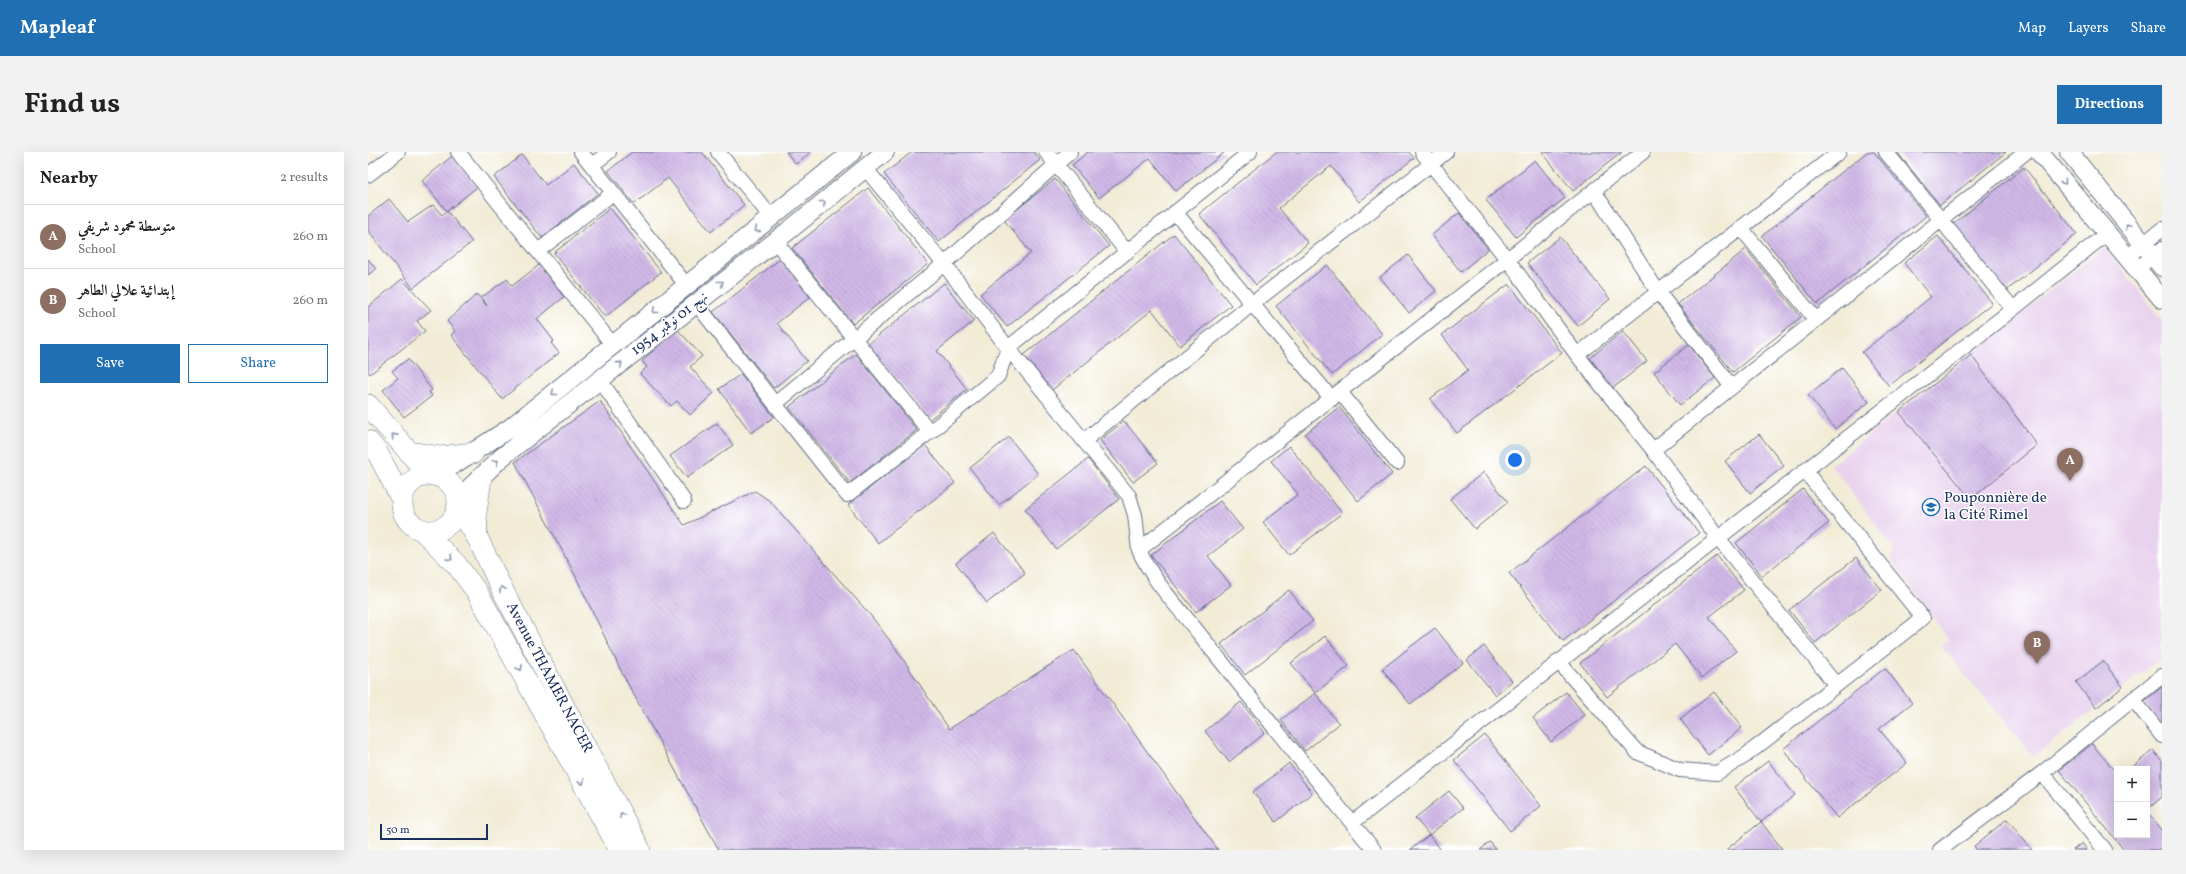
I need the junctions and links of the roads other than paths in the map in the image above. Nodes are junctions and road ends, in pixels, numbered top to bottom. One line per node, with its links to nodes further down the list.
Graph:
1 (398, 152): 23 (street)
2 (458, 152): 33 (street)
3 (581, 152): 21 (street)
4 (610, 152): 21 (street)
5 (718, 152): 27 (street)
6 (852, 152): 27 (main road, نهج 01 نوفمبر 1954)
7 (885, 152): 22 (main road, نهج 01 نوفمبر 1954)
8 (1046, 152): 19 (street)
9 (1070, 152): 19 (street)
10 (1422, 152): 20 (street)
11 (1446, 152): 20 (street)
12 (1886, 152): 28 (street)
13 (2026, 152): 28 (street)
14 (2039, 152): 31 (main road, one-way to 31)
15 (2070, 152): 35 (main road, one-way to 15)
16 (1244, 154): 26 (street)
17 (1636, 154): 24 (street)
18 (1832, 154): 29 (street)
19 (1055, 164): 34 (street); 38 (street)
20 (1431, 164): 36 (street); 43 (street)
21 (592, 165): 25 (street)
22 (866, 168): 32 (main road, نهج 01 نوفمبر 1954, one-way to 22); 38 (street)
23 (368, 175)
24 (1594, 191): 36 (street); 40 (street)
25 (613, 193): 33 (street); 39 (street)
26 (1175, 212): 34 (street); 43 (street)
27 (772, 218): 39 (main road, نهج 01 نوفمبر 1954, one-way to 39)
28 (1940, 221): 44 (street); 45 (street)
29 (1741, 228): 40 (street); 45 (street)
30 (2162, 229): 35 (street)
31 (2106, 234): 37 (main road); 44 (street)
32 (775, 242): 42 (main road, نهج 01 نوفمبر 1954, one-way to 32); 46 (street)
33 (538, 251): 47 (street)
34 (1127, 252): 48 (street)
35 (2155, 254): 37 (street)
36 (1508, 260): 49 (street); 52 (street)
37 (2132, 263): 41 (main road)
38 (944, 264): 46 (street); 48 (street)
39 (687, 286): 47 (main road, نهج 01 نوفمبر 1954, one-way to 47)
40 (1658, 292): 49 (street); 51 (street)
41 (2162, 298)
42 (696, 303): 50 (main road, نهج 01 نوفمبر 1954, one-way to 42); 53 (street)
43 (1252, 304): 52 (street); 56 (street)
44 (2013, 309): 62 (street)
45 (1816, 320): 51 (street)
46 (853, 340): 53 (street); 55 (street)
47 (612, 345): 60 (main road, نهج 01 نوفمبر 1954, one-way to 60)
48 (1008, 348): 55 (street); 56 (street)
49 (1578, 355): 58 (street)
50 (600, 380): 64 (main road, نهج 01 نوفمبر 1954, one-way to 50); 66 (street)
51 (1732, 388): 58 (street)
52 (1336, 396): 61 (street); 71 (street)
53 (775, 404): 55 (street)
54 (368, 405): 59 (highway, one-way to 54)
55 (930, 432)
56 (1085, 440): 71 (street)
57 (368, 441): 65 (highway)
58 (1653, 450): 70 (street)
59 (410, 452): 60 (highway); 63 (highway)
60 (473, 453): 63 (main road, نهج 01 نوفمبر 1954)
61 (1397, 464)
62 (1805, 471): 70 (street); 74 (street)
63 (433, 476): 65 (highway); 67 (highway)
64 (481, 478): 67 (main road, نهج 01 نوفمبر 1954); 69 (highway)
65 (402, 500): 68 (highway)
66 (684, 502)
67 (458, 503): 68 (highway); 69 (highway, Avenue THAMER NACER)
68 (423, 531): 79 (highway, Avenue THAMER NACER, one-way to 79)
69 (477, 537): 80 (highway, Avenue THAMER NACER, one-way to 69)
70 (1718, 538): 72 (street); 74 (street)
71 (1139, 550): 78 (street)
72 (1558, 661): 74 (street); 78 (street)
73 (2162, 676): 75 (street)
74 (1836, 686)
75 (2133, 699): 76 (street); 77 (street)
76 (2162, 736)
77 (2042, 773): 82 (street); 83 (street)
78 (1352, 823): 81 (street)
79 (620, 850)
80 (640, 850)
81 (1374, 850)
82 (1940, 850)
83 (2105, 850)

